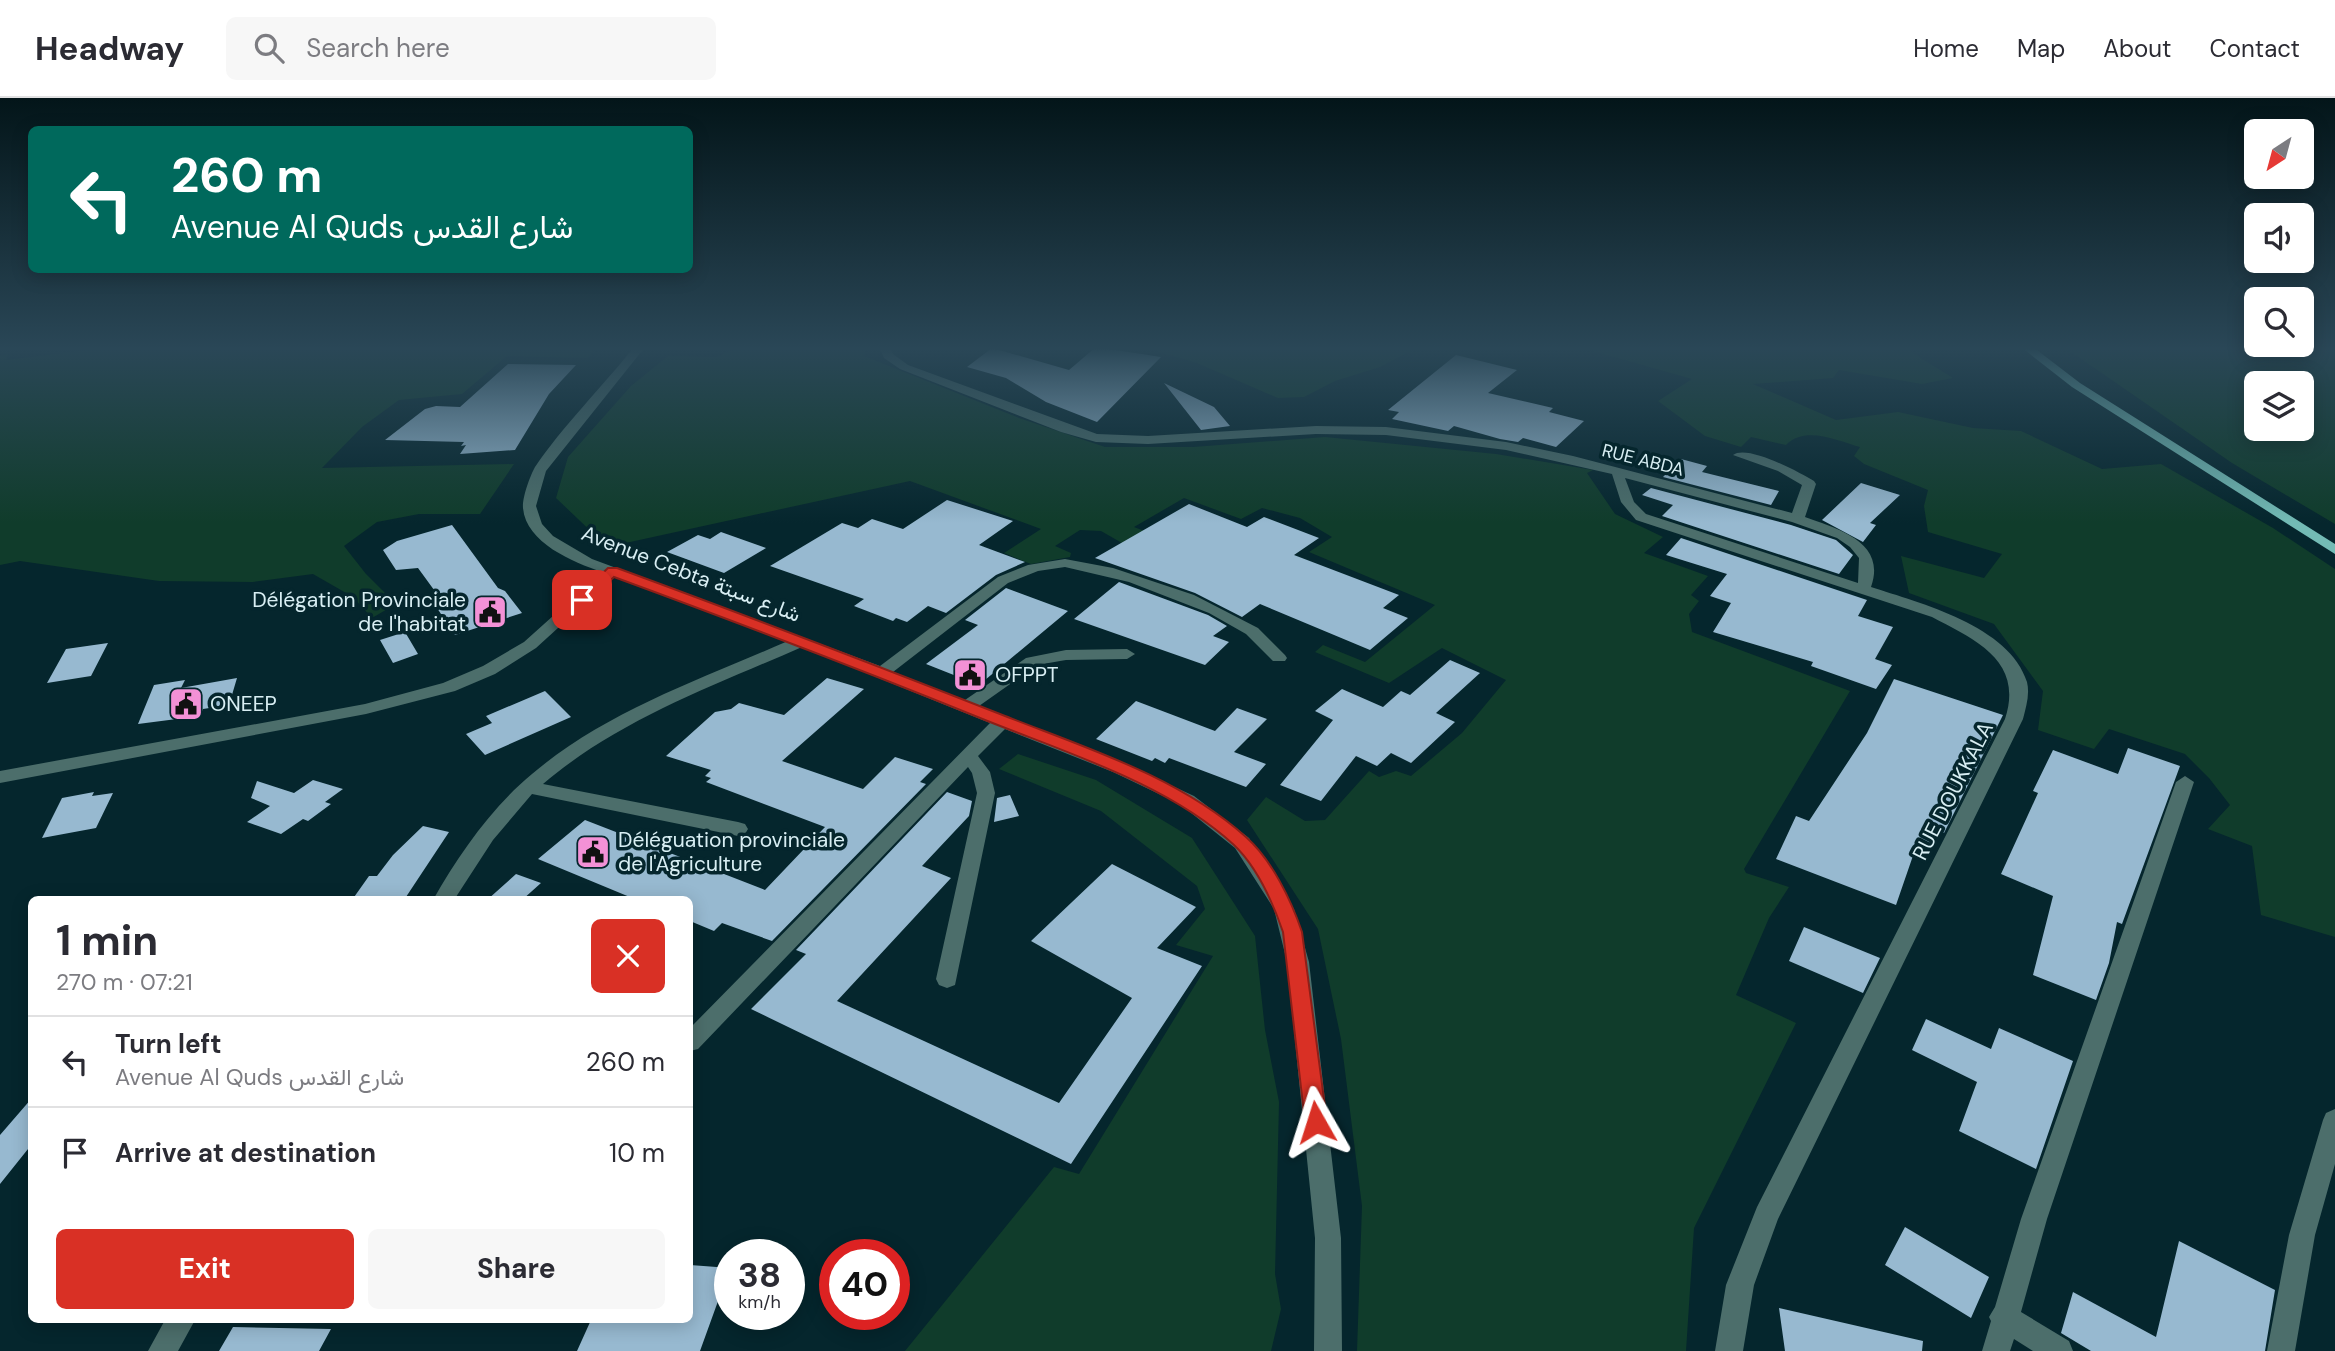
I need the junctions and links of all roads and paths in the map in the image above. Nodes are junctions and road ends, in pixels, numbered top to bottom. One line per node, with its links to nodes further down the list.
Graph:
1 (592, 405): 8 (street, Avenue Cebta شارع سبتة)
2 (1004, 405): 5 (street, RUE ABDA)
3 (2108, 405): 7 (main road)
4 (1739, 455): 6 (street)
5 (1618, 471): 6 (street, RUE ABDA); 9 (street, RUE DOUKKALA)
6 (1797, 519): 9 (street, RUE ABDA)
7 (2335, 550)
8 (612, 571): 10 (street, Avenue Cebta شارع سبتة); 17 (street)
9 (1863, 589): 29 (street, RUE DOUKKALA)
10 (803, 641): 13 (street, Avenue Cebta شارع سبتة); 19 (street)
11 (1127, 654): 14 (street)
12 (1279, 658): 13 (street)
13 (880, 674): 14 (street, Avenue Cebta شارع سبتة)
14 (966, 707): 15 (street, Avenue Cebta شارع سبتة)
15 (1002, 721): 16 (street); 28 (street, Avenue Cebta شارع سبتة)
16 (968, 755): 22 (street); 23 (street)
17 (0, 777)
18 (2185, 782): 25 (street)
19 (528, 787): 20 (street); 21 (street)
20 (738, 828)
21 (446, 896)
22 (947, 979)
23 (693, 1039)
24 (2335, 1120): 32 (street)
25 (2003, 1317): 30 (street); 31 (street)
26 (179, 1323): 27 (street)
27 (162, 1351)
28 (1328, 1351)
29 (1729, 1351)
30 (1996, 1351)
31 (2059, 1351)
32 (2281, 1351)

